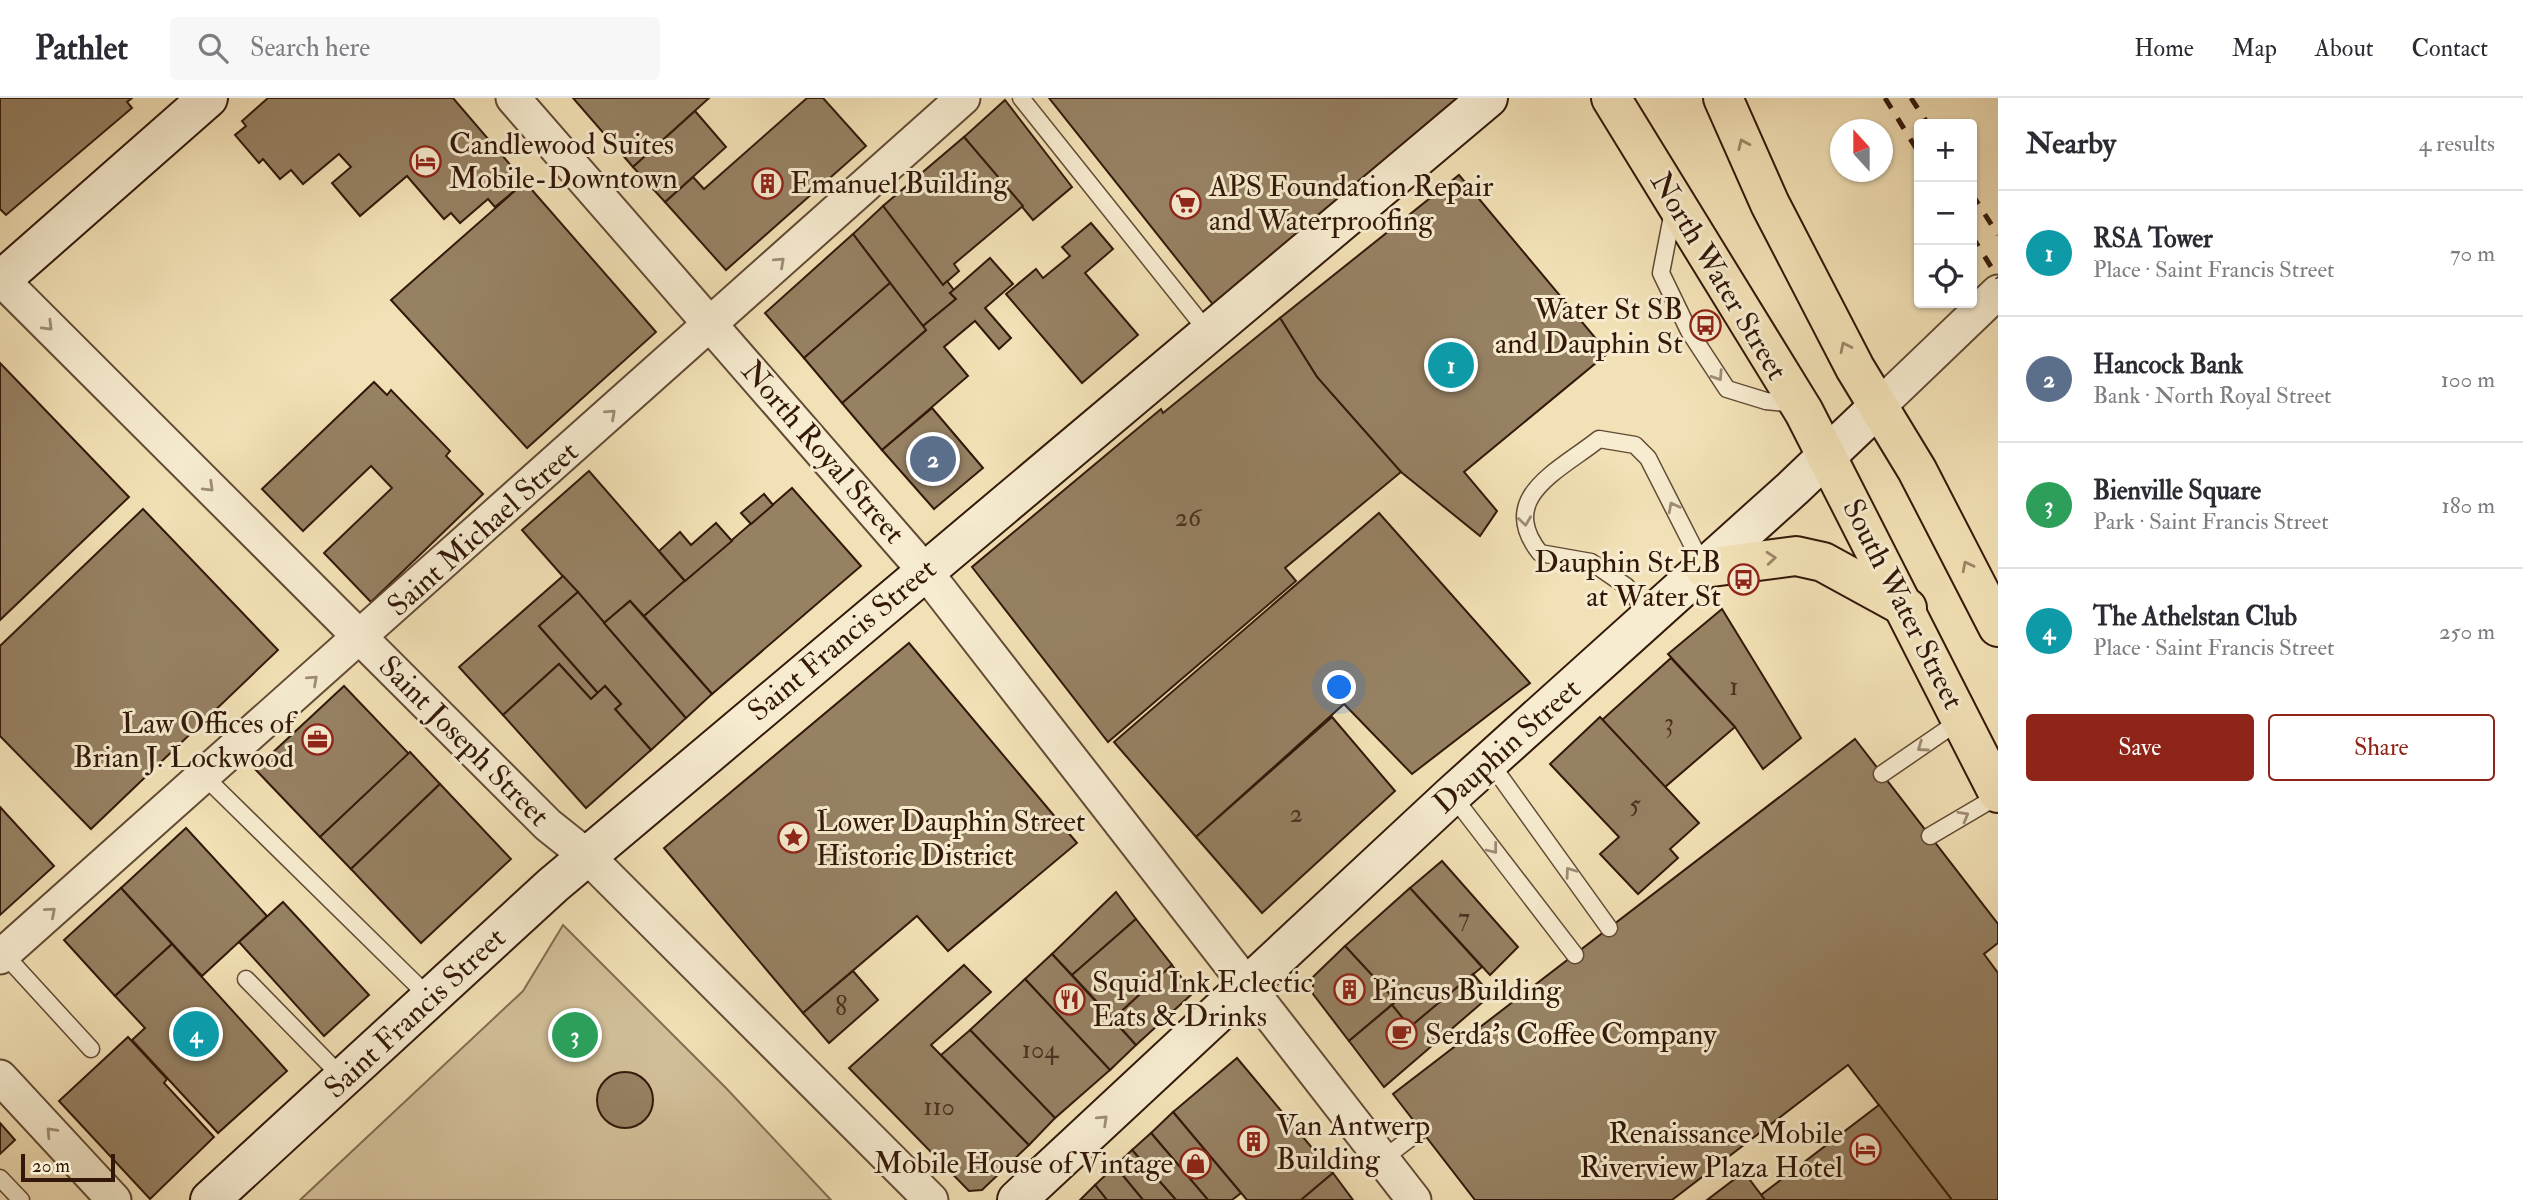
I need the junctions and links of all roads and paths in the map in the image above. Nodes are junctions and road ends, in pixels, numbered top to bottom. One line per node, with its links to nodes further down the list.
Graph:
1 (513, 98): 11 (street, North Royal Street)
2 (963, 98): 11 (street, Saint Michael Street, one-way to 2)
3 (1021, 98): 12 (lane)
4 (1488, 98): 12 (street, Saint Francis Street)
5 (1611, 98): 8 (highway, North Water Street)
6 (1723, 98): 14 (highway, one-way to 6)
7 (197, 101): 9 (street)
8 (1675, 202): 13 (highway, North Water Street); 13 (lane, one-way to 13)
9 (0, 280): 21 (street, Saint Joseph Street, one-way to 21)
10 (1998, 292): 14 (street, Dauphin Street)
11 (712, 323): 17 (street, North Royal Street); 21 (street, Saint Michael Street, one-way to 11)
12 (1208, 332): 17 (street, Saint Francis Street)
13 (1796, 404): 15 (highway, North Water Street)
14 (1879, 406): 15 (street, Dauphin Street); 20 (highway, one-way to 14)
15 (1826, 454): 16 (street, Dauphin Street); 18 (highway, South Water Street)
16 (1704, 568): 18 (highway, one-way to 18); 19 (street, Dauphin Street); 19 (lane, one-way to 19)
17 (925, 569): 29 (street, Saint Francis Street); 34 (street, North Royal Street)
18 (1907, 608): 22 (highway, South Water Street)
19 (1651, 617): 23 (street, Dauphin Street)
20 (1998, 627)
21 (360, 638): 25 (street, Saint Michael Street, one-way to 21); 29 (street, Saint Joseph Street)
22 (1962, 719): 24 (lane, one-way to 24); 26 (highway, South Water Street)
23 (1489, 761): 27 (street, Dauphin Street); 30 (lane, one-way to 23)
24 (1882, 774)
25 (205, 777): 32 (street, Saint Michael Street, one-way to 25); 35 (lane)
26 (1998, 794): 28 (lane, one-way to 26)
27 (1452, 795): 31 (lane, one-way to 31); 34 (street, Dauphin Street)
28 (1930, 836)
29 (587, 857): 35 (street, Saint Francis Street); 45 (street, Saint Joseph Street)
30 (1609, 928)
31 (1575, 955)
32 (2, 956): 36 (lane)
33 (246, 979): 38 (lane)
34 (1246, 986): 40 (street, North Royal Street); 46 (street, Dauphin Street, one-way to 34)
35 (432, 999): 38 (street, Saint Francis Street)
36 (91, 1049)
37 (0, 1077): 43 (street, one-way to 37)
38 (345, 1080): 44 (street, Saint Francis Street)
39 (1421, 1129): 40 (lane)
40 (1383, 1159): 47 (street, North Royal Street)
41 (0, 1178): 42 (lane)
42 (21, 1200)
43 (114, 1200)
44 (211, 1200)
45 (931, 1200)
46 (1017, 1200)
47 (1414, 1200)

